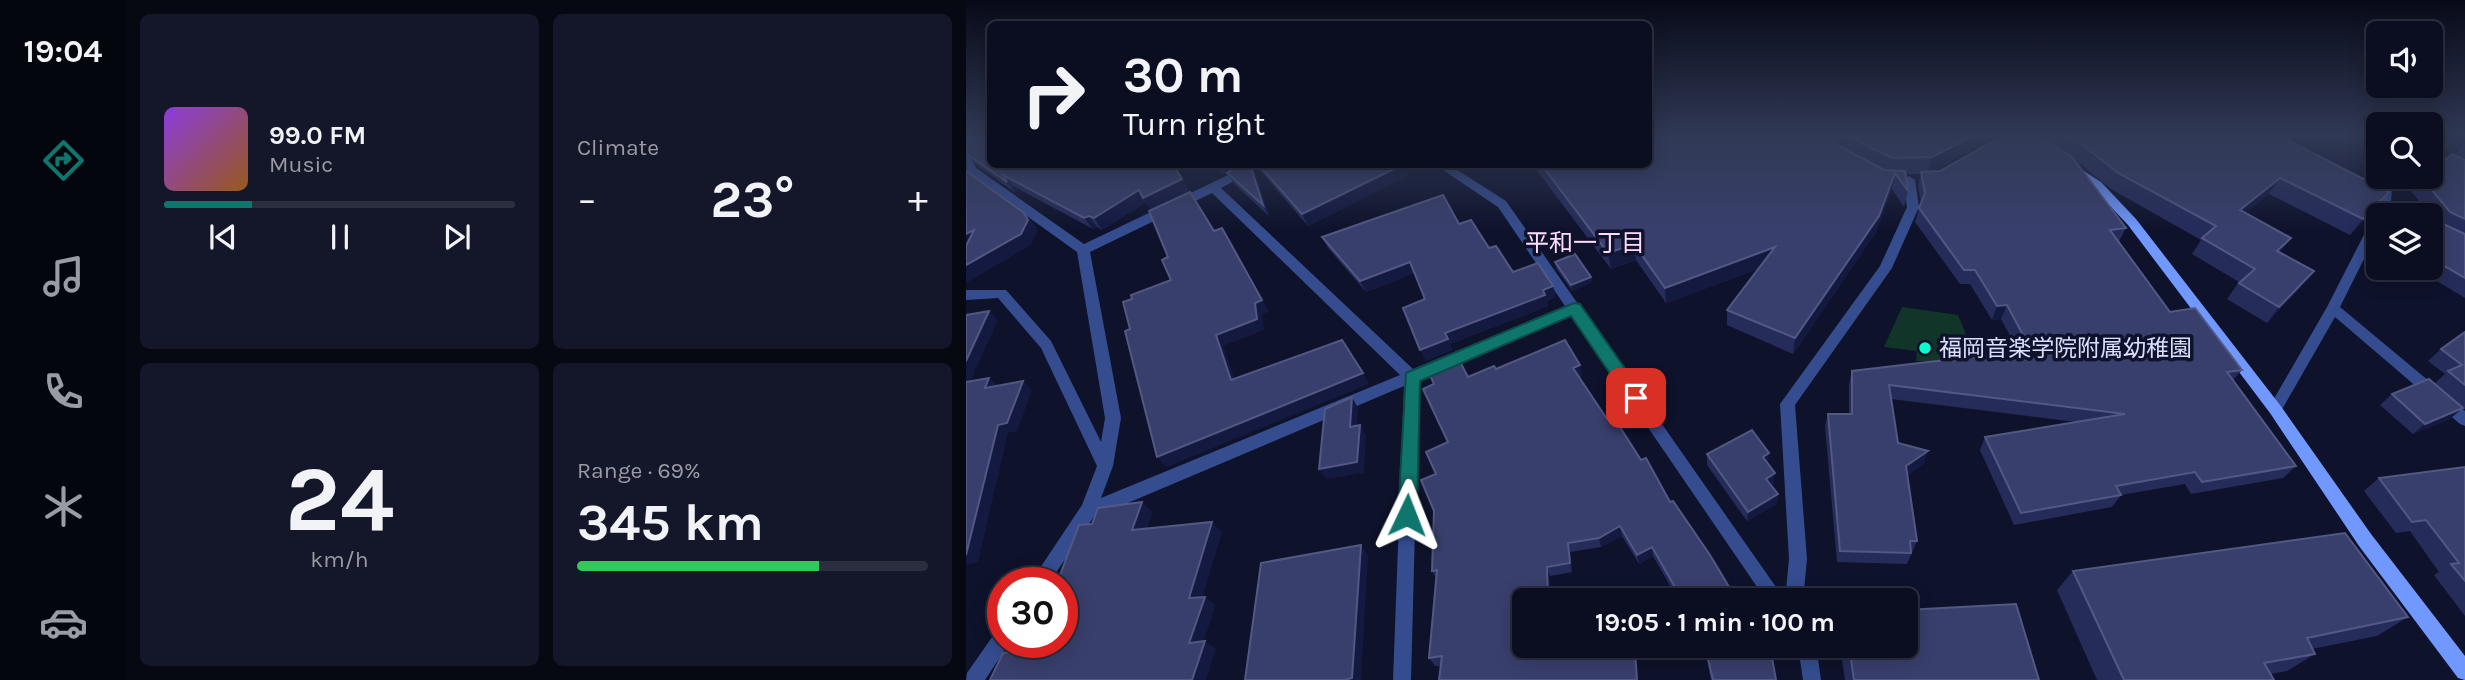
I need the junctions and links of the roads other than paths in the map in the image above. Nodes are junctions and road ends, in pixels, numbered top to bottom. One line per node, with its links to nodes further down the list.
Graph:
1 (970, 167): 12 (street)
2 (2071, 167): 17 (street)
3 (1253, 168): 7 (street)
4 (1445, 168): 14 (street)
5 (1908, 180): 23 (street)
6 (2351, 185): 8 (street)
7 (1214, 188): 12 (street); 16 (street)
8 (2370, 203)
9 (2443, 234): 11 (street)
10 (2366, 243): 15 (street)
11 (2465, 245)
12 (1083, 250): 19 (street)
13 (966, 295): 19 (street)
14 (1574, 308): 16 (street); 22 (street)
15 (2333, 309): 17 (street); 18 (street)
16 (1412, 377): 20 (street); 28 (street)
17 (2274, 408): 26 (street)
18 (2465, 420)
19 (1105, 466): 20 (street)
20 (1088, 509): 21 (street)
21 (1050, 567)
22 (1768, 588)
23 (1795, 588)
24 (988, 658): 27 (street)
25 (1809, 658): 29 (street)
26 (2465, 671)
27 (974, 680)
28 (1402, 680)
29 (1812, 680)

